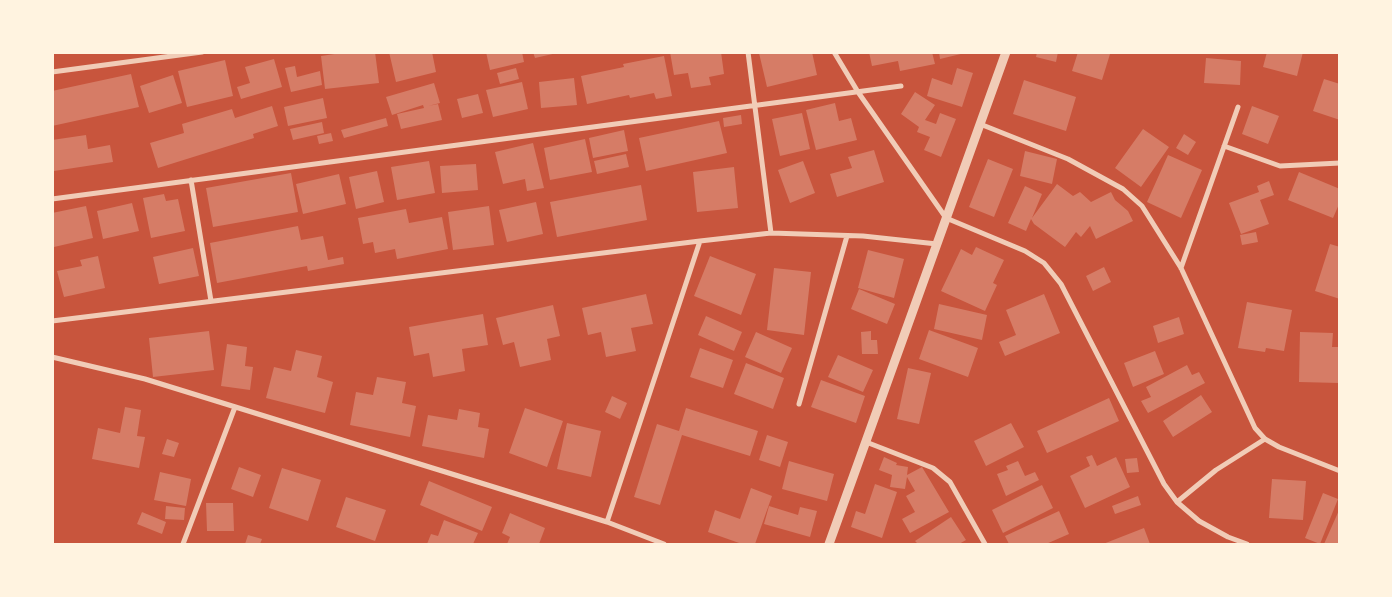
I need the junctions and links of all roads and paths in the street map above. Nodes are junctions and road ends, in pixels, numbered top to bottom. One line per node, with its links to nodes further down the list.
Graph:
1 (202, 52): 5 (street)
2 (748, 52): 8 (street)
3 (834, 52): 7 (street)
4 (1006, 52): 10 (street)
5 (52, 72)
6 (901, 86): 7 (street)
7 (858, 92): 8 (street); 15 (street)
8 (754, 106): 13 (street); 16 (street)
9 (1238, 107): 11 (street)
10 (980, 124): 15 (street); 20 (street)
11 (1224, 146): 12 (street); 20 (street)
12 (1340, 163)
13 (191, 180): 14 (street); 21 (street)
14 (52, 199)
15 (946, 218): 19 (street); 29 (street)
16 (771, 234): 17 (street); 18 (street)
17 (847, 236): 19 (street); 24 (street)
18 (700, 240): 21 (street); 30 (street)
19 (937, 244): 27 (street)
20 (1181, 268): 26 (street)
21 (211, 301): 22 (street)
22 (52, 321)
23 (52, 357): 25 (street)
24 (799, 404)
25 (235, 407): 30 (street); 31 (street)
26 (1265, 440): 28 (street); 29 (street)
27 (866, 442): 33 (street); 34 (street)
28 (1340, 470)
29 (1177, 502): 35 (street)
30 (607, 522): 32 (street)
31 (183, 544)
32 (664, 544)
33 (829, 544)
34 (985, 544)
35 (1247, 544)

